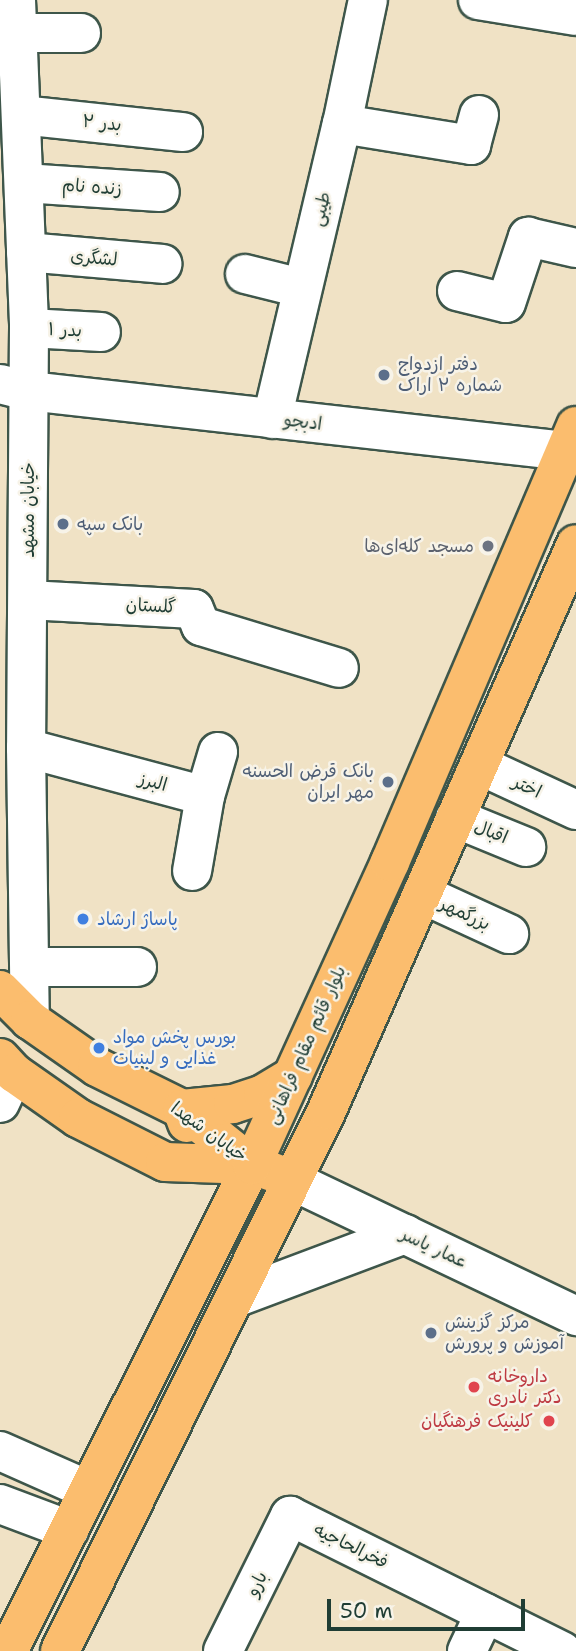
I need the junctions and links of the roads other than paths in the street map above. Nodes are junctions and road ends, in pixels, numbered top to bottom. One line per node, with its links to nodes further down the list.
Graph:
1 (368, 0): 8 (street, طیبی)
2 (478, 0): 3 (street)
3 (576, 16)
4 (17, 17): 5 (street); 6 (street, خیابان مشهد)
5 (81, 33)
6 (14, 100): 9 (street, بدر ۲); 10 (street, خیابان مشهد)
7 (479, 114): 8 (street)
8 (342, 124): 16 (street, طیبی)
9 (183, 132)
10 (24, 183): 11 (street, زنده نام); 13 (street, خیابان مشهد)
11 (160, 192)
12 (576, 248): 17 (street)
13 (26, 252): 14 (street, لشگری); 18 (street, خیابان مشهد)
14 (162, 264)
15 (245, 274): 16 (street)
16 (301, 288): 21 (street, طیبی)
17 (457, 291)
18 (29, 328): 19 (street, بدر ۱); 20 (street, خیابان مشهد)
19 (101, 332)
20 (14, 388): 21 (street, ادبجو); 24 (street, خیابان مشهد)
21 (272, 419): 22 (street, ادبجو)
22 (572, 444): 40 (main road, بلوار قائم مقام فراهانی)
23 (576, 544): 28 (main road)
24 (28, 600): 25 (street, گلستان); 26 (street, خیابان مشهد)
25 (340, 668)
26 (26, 748): 29 (street, البرز); 36 (street, خیابان مشهد)
27 (218, 752): 29 (street)
28 (479, 765): 30 (street, اختر); 31 (main road)
29 (205, 796): 33 (street)
30 (576, 810)
31 (455, 818): 32 (street, اقبال); 34 (main road)
32 (526, 847)
33 (192, 871)
34 (422, 894): 35 (street, بزرگمهر); 45 (main road)
35 (509, 934)
36 (30, 967): 37 (street); 39 (street, خیابان مشهد)
37 (137, 967)
38 (0, 990): 39 (main road, خیابان شهدا)
39 (30, 1020): 42 (main road, خیابان شهدا)
40 (293, 1076): 42 (main road); 44 (main road, بلوار قائم مقام فراهانی)
41 (5, 1078): 43 (main road, خیابان شهدا)
42 (182, 1109): 43 (main road); 44 (main road, خیابان شهدا)
43 (165, 1162): 44 (main road, خیابان شهدا)
44 (252, 1165): 45 (main road); 50 (main road, بلوار قائم مقام فراهانی)
45 (293, 1181): 46 (street, عمار یاسر); 47 (main road)
46 (405, 1234): 47 (street); 48 (street, عمار یاسر)
47 (236, 1298): 56 (main road)
48 (576, 1316)
49 (0, 1451): 50 (street)
50 (88, 1490): 53 (main road, بلوار قائم مقام فراهانی)
51 (0, 1504): 53 (street)
52 (290, 1516): 54 (street, فخرالحاجیه); 57 (street, بارو)
53 (69, 1530): 55 (main road, بلوار قائم مقام فراهانی)
54 (485, 1613): 58 (street); 59 (street, فخرالحاجیه)
55 (8, 1651)
56 (60, 1651)
57 (223, 1651)
58 (467, 1651)
59 (562, 1651)

